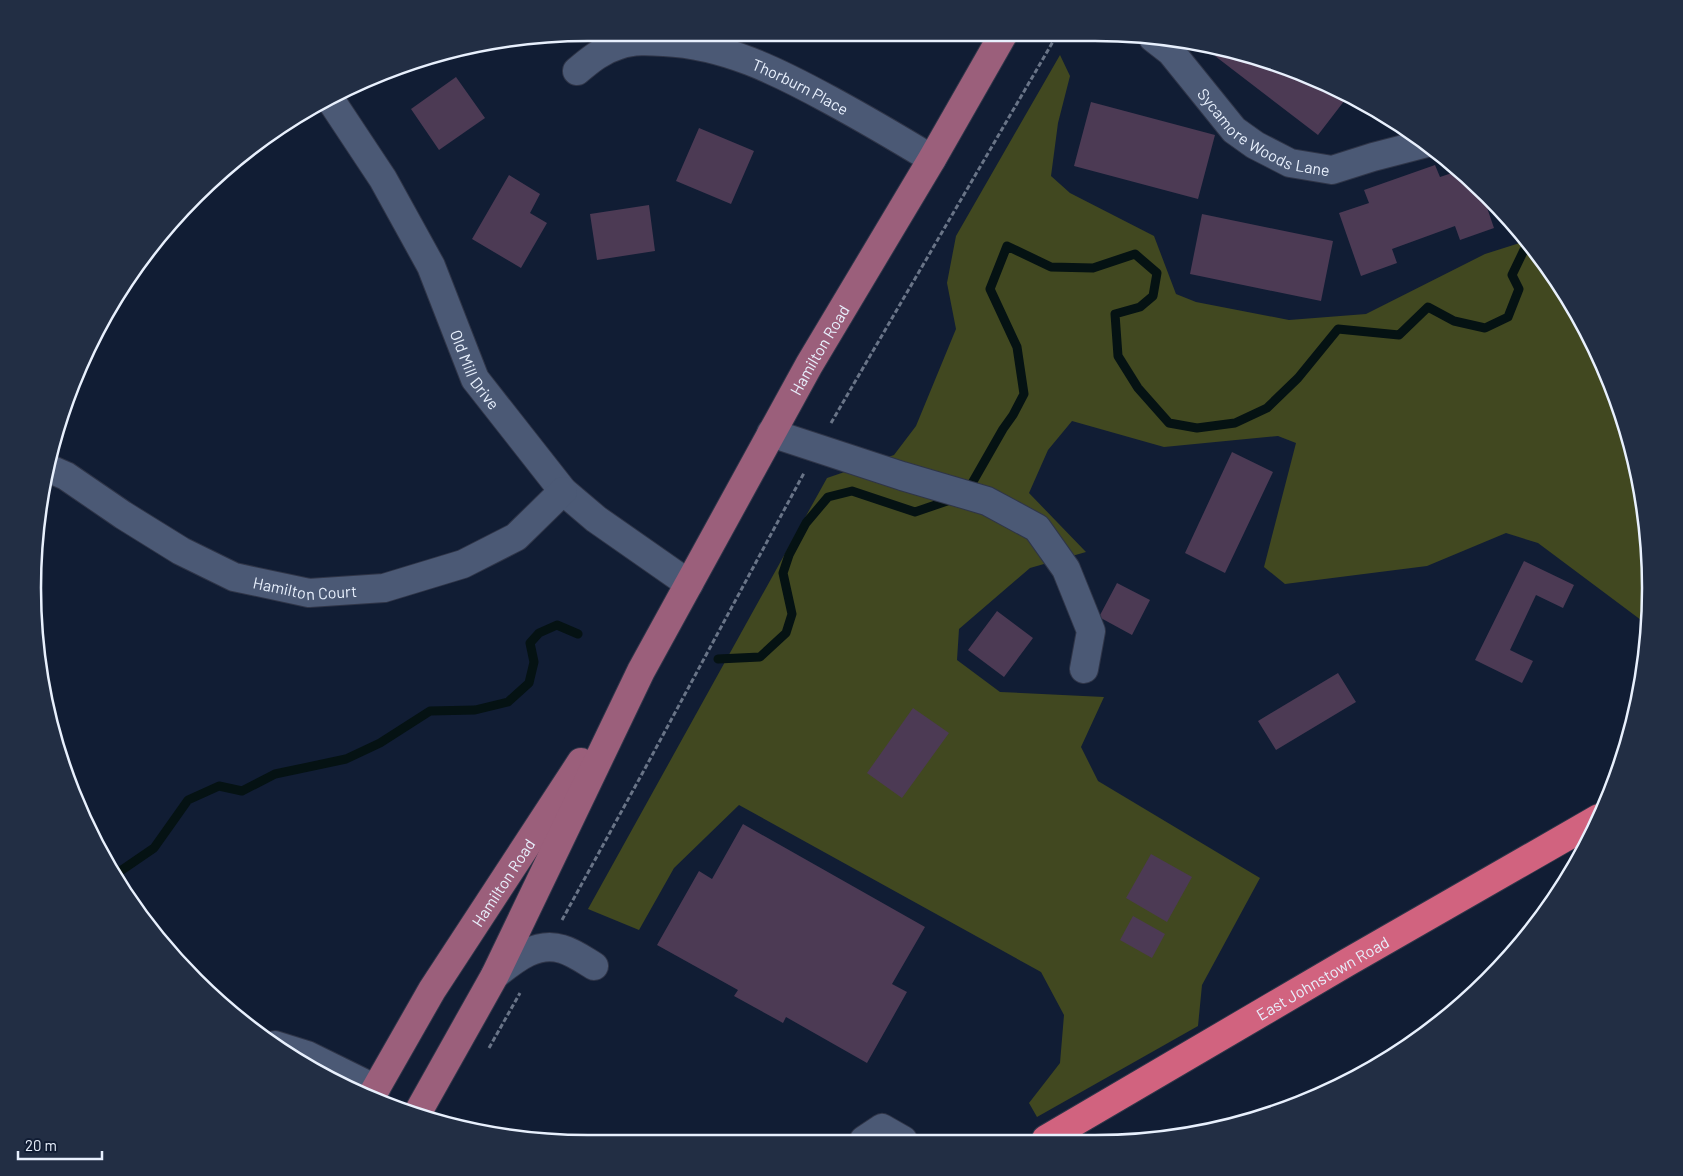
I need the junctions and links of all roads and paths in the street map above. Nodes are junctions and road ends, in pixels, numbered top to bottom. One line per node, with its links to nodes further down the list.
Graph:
1 (999, 41): 7 (main road, Hamilton Road)
2 (1053, 41): 9 (path)
3 (1163, 46): 6 (street, Sycamore Woods Lane)
4 (577, 71): 7 (street, Thorburn Place)
5 (334, 105): 11 (street, Old Mill Drive)
6 (1417, 146)
7 (932, 159): 8 (main road, Hamilton Road)
8 (771, 433): 9 (street); 12 (main road, Hamilton Road)
9 (817, 448): 13 (street); 16 (path)
10 (54, 471): 11 (street, Hamilton Court)
11 (563, 491): 12 (street, Old Mill Drive)
12 (689, 584): 14 (main road, Hamilton Road)
13 (1084, 669)
14 (641, 671): 18 (main road, Hamilton Road); 23 (main road, Hamilton Road)
15 (1587, 825): 27 (highway, East Johnstown Road)
16 (547, 946): 17 (street); 18 (street)
17 (594, 966)
18 (495, 975): 24 (main road, Hamilton Road)
19 (523, 988): 20 (path)
20 (489, 1048)
21 (302, 1053): 22 (street)
22 (354, 1082)
23 (375, 1091)
24 (420, 1108)
25 (872, 1135): 26 (street)
26 (894, 1135)
27 (1053, 1135)

